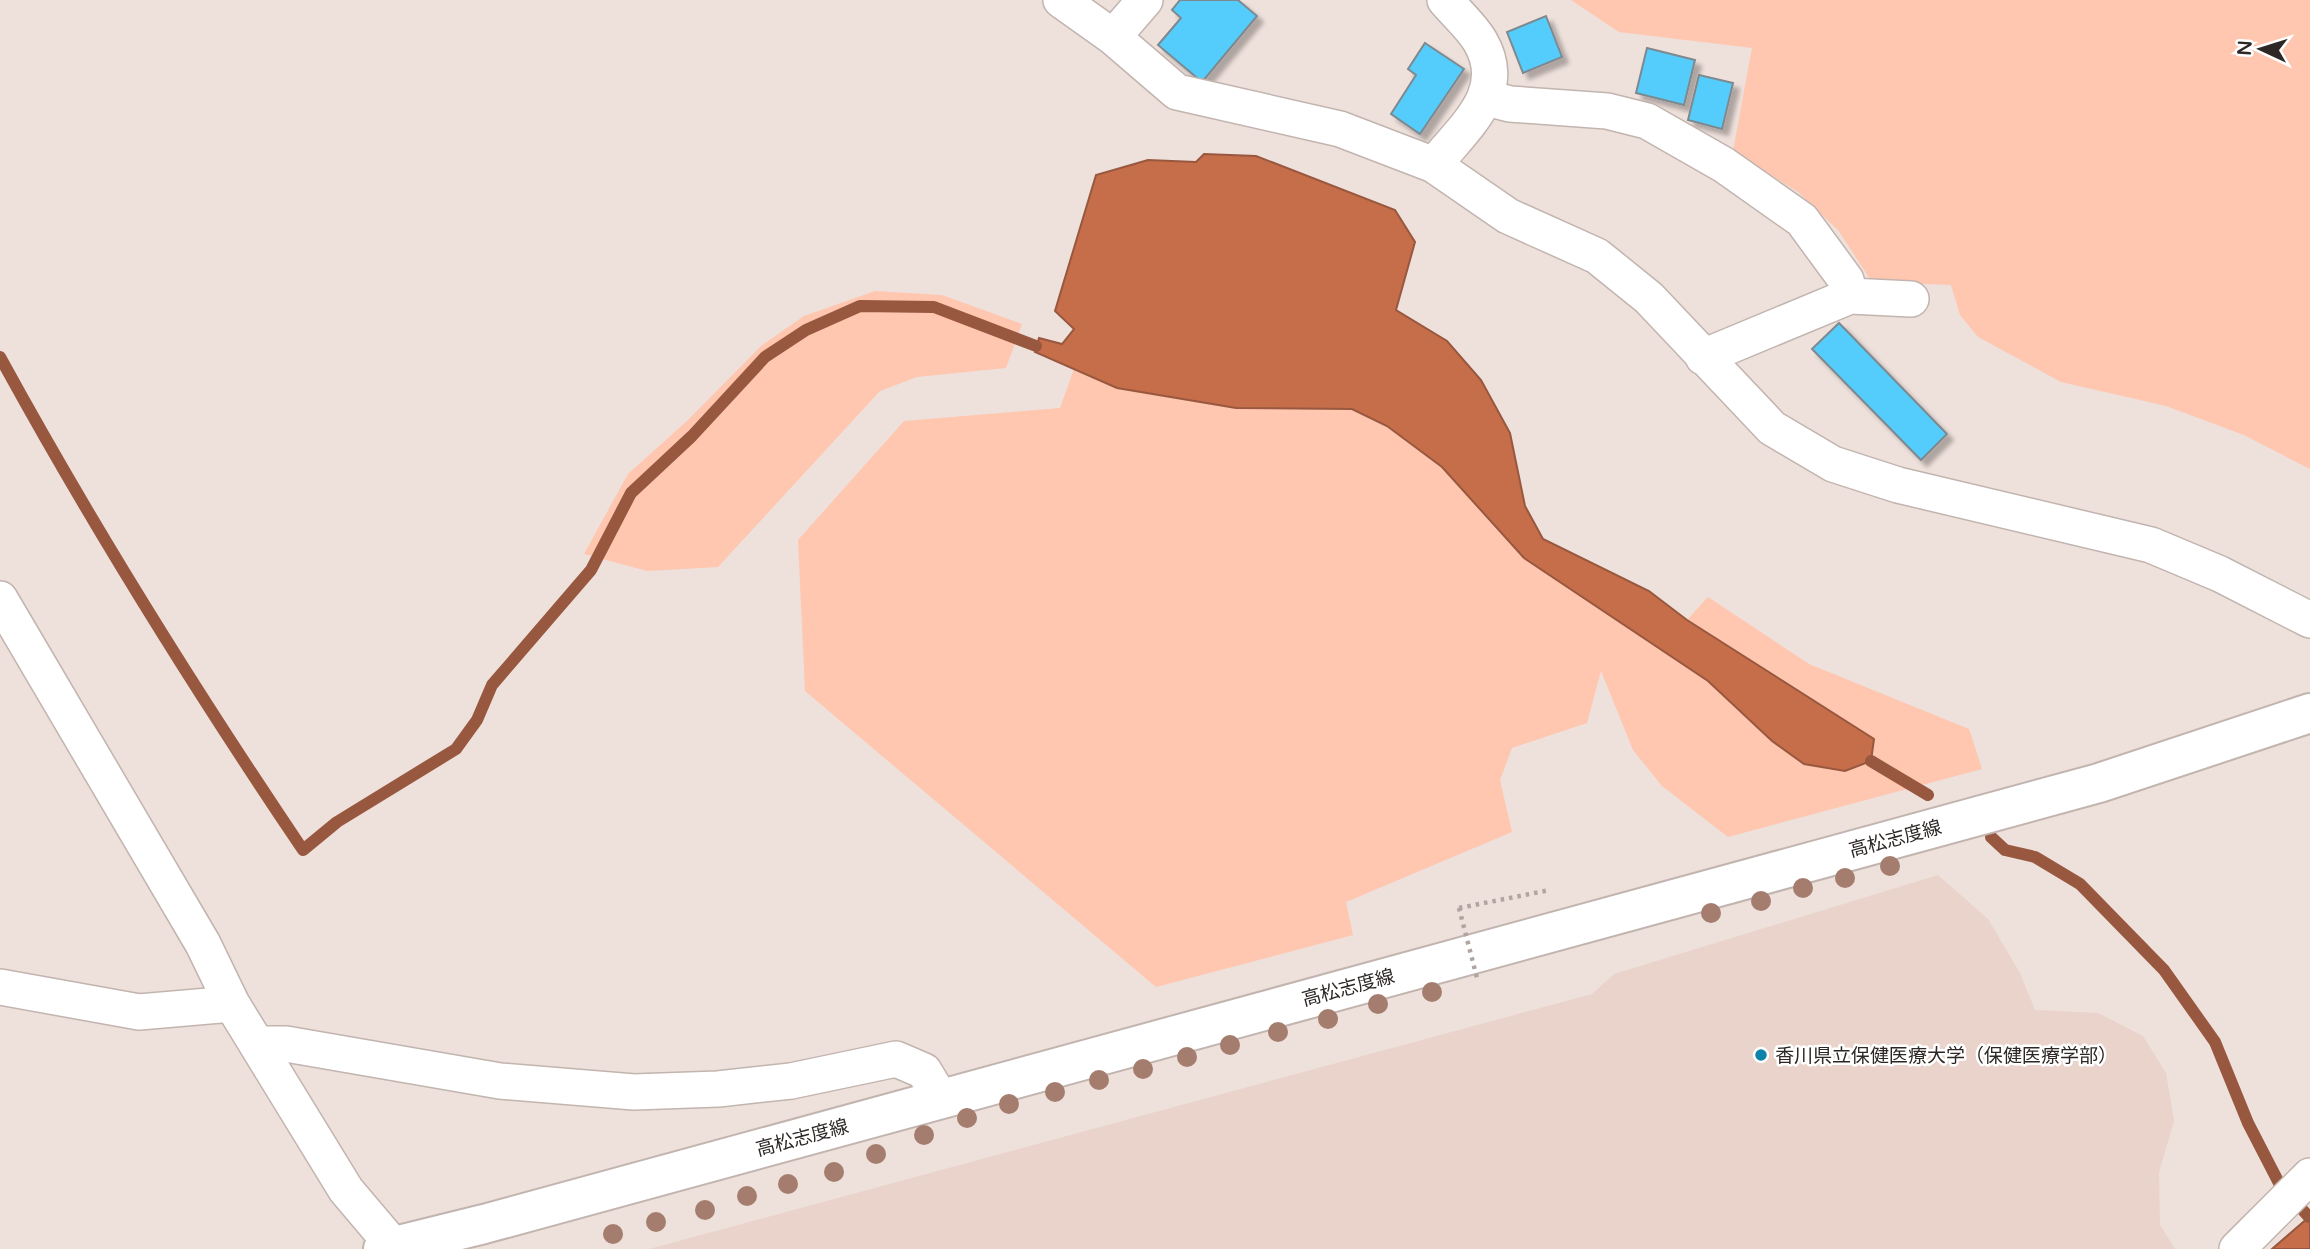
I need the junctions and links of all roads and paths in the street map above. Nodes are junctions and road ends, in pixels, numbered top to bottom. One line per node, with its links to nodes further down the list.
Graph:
1 (1061, 0): 4 (street)
2 (1445, 0): 5 (street)
3 (1142, 1): 4 (street)
4 (1113, 37): 6 (street)
5 (1487, 98): 6 (street); 7 (street)
6 (1434, 165): 9 (street)
7 (1850, 296): 8 (street); 9 (street)
8 (1911, 299)
9 (1703, 357): 11 (street)
10 (0, 599): 16 (street)
11 (2310, 621)
12 (2310, 713): 18 (main road, 高松志度線)
13 (1459, 908): 14 (path, bridge)
14 (1478, 982)
15 (0, 988): 16 (street)
16 (232, 1004): 17 (street)
17 (258, 1044): 18 (street); 20 (street)
18 (941, 1099): 20 (main road, 高松志度線)
19 (2310, 1176): 21 (street)
20 (391, 1248)
21 (2237, 1249)

